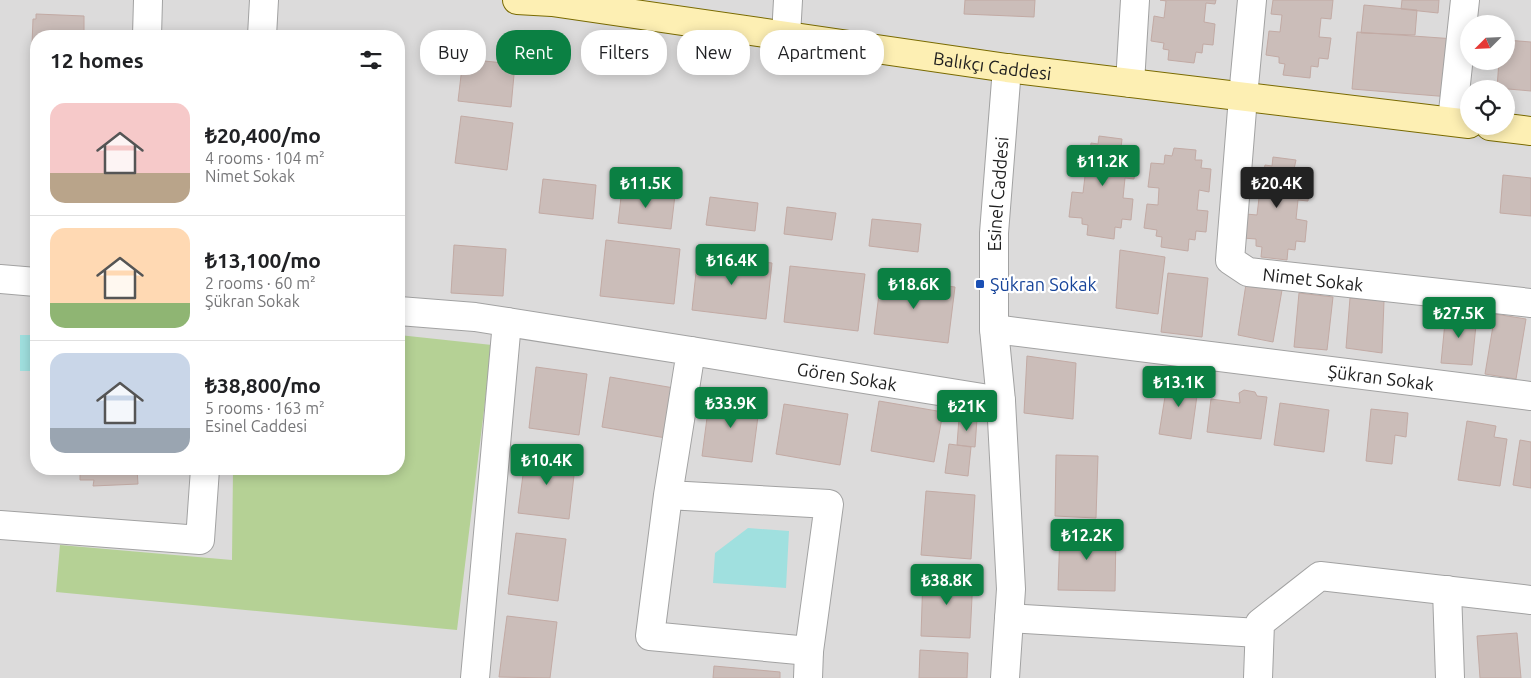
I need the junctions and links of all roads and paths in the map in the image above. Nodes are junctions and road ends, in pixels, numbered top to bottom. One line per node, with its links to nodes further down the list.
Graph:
1 (148, 0): 9 (street)
2 (264, 0): 10 (street)
3 (517, 0): 8 (main road, Balıkçı Caddesi)
4 (788, 0): 11 (street)
5 (1135, 0): 16 (street)
6 (1252, 0): 17 (street)
7 (1465, 0): 15 (street)
8 (552, 1): 12 (main road, Balıkçı Caddesi)
9 (147, 30)
10 (262, 30)
11 (786, 30)
12 (760, 32)
13 (884, 50): 14 (main road, Balıkçı Caddesi)
14 (1007, 68): 16 (main road, Balıkçı Caddesi); 26 (street, Esinel Caddesi)
15 (1462, 80)
16 (1130, 83): 17 (main road, Balıkçı Caddesi)
17 (1243, 97): 18 (main road, Balıkçı Caddesi); 23 (street, Nimet Sokak)
18 (1460, 122)
19 (1515, 130): 20 (main road)
20 (1531, 132)
21 (0, 279): 22 (street)
22 (30, 282)
23 (1531, 303)
24 (405, 311): 25 (street, Gören Sokak)
25 (507, 322): 27 (street, Gören Sokak); 38 (street)
26 (994, 329): 28 (street, Şükran Sokak); 29 (street, Esinel Caddesi)
27 (691, 351): 29 (street, Gören Sokak); 31 (street)
28 (1531, 396)
29 (1001, 401): 35 (street, Esinel Caddesi)
30 (204, 475): 32 (street)
31 (668, 495): 37 (street); 37 (street)
32 (0, 525)
33 (1447, 590): 34 (street); 36 (street); 42 (street)
34 (1531, 600)
35 (1009, 618): 36 (street); 40 (street, Esinel Caddesi)
36 (1259, 633): 41 (street)
37 (809, 651): 39 (street)
38 (475, 678)
39 (808, 678)
40 (1005, 678)
41 (1258, 678)
42 (1450, 678)

